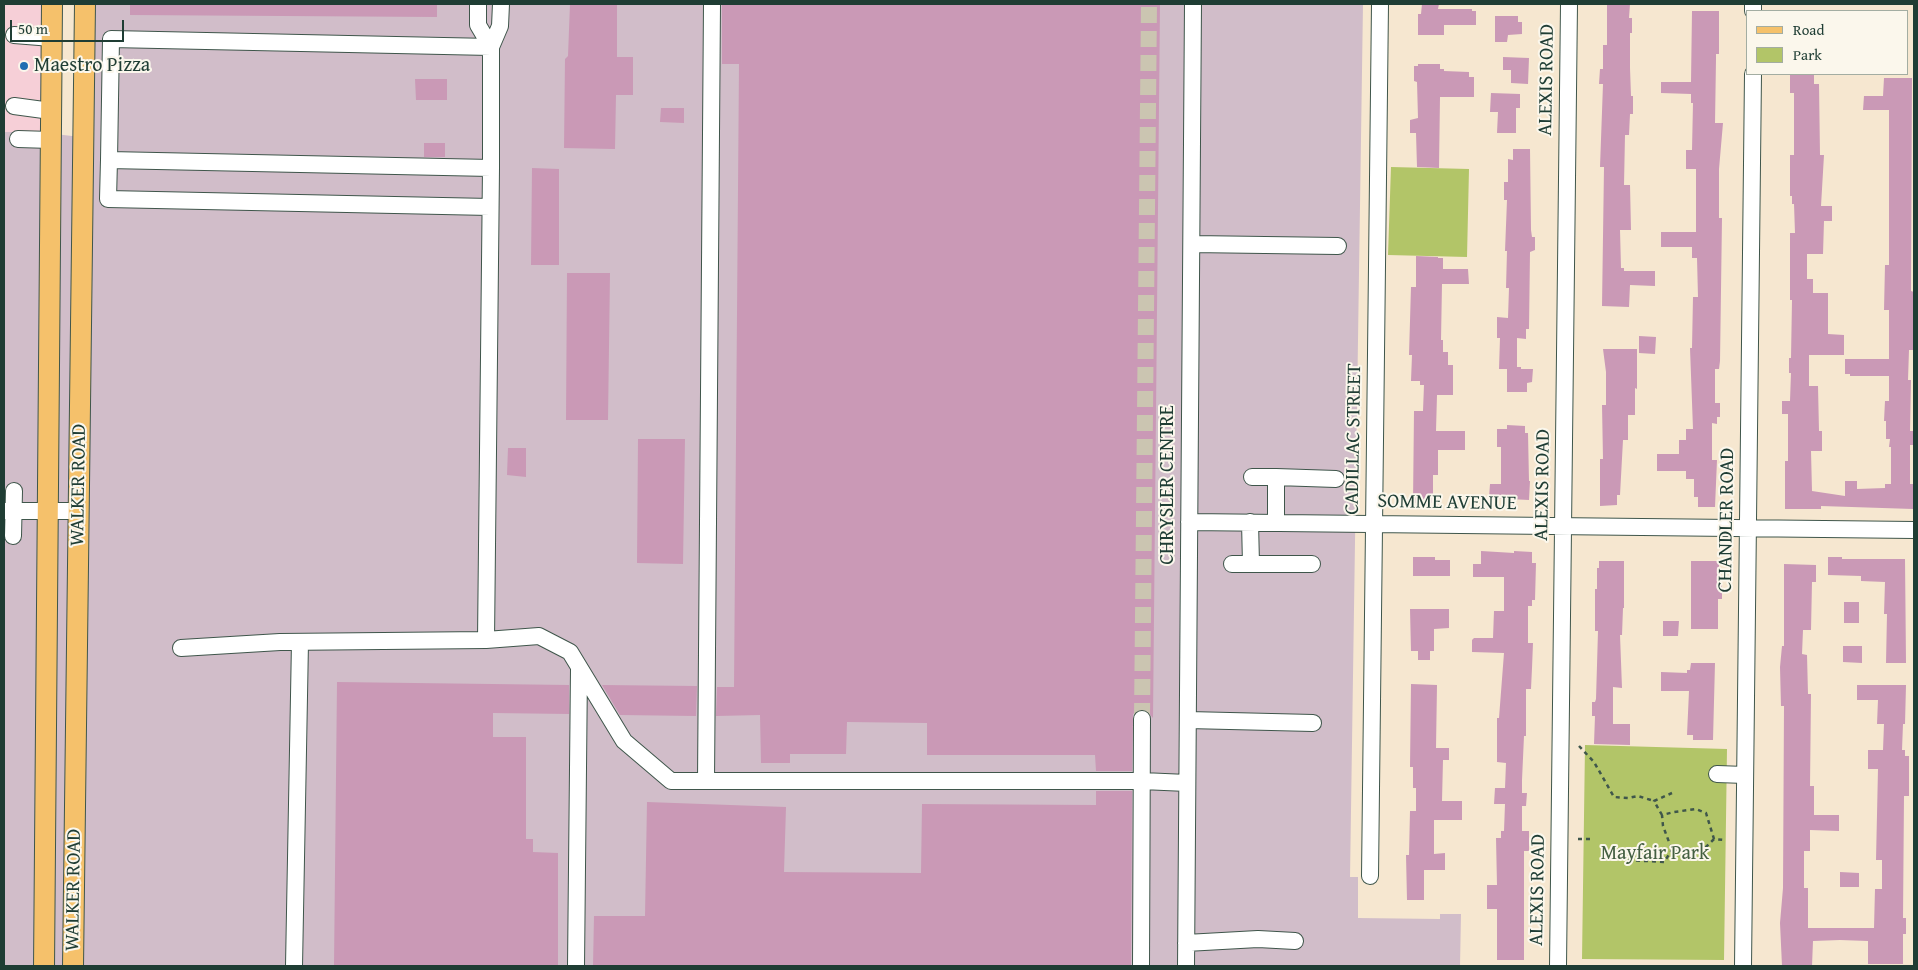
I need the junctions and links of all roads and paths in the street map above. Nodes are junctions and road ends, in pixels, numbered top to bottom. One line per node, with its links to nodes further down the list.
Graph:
1 (52, 4): 10 (main road, WALKER ROAD)
2 (85, 4): 11 (main road, WALKER ROAD)
3 (478, 4): 13 (street)
4 (501, 4): 13 (street)
5 (712, 4): 52 (street)
6 (1193, 4): 22 (street, CHRYSLER CENTRE)
7 (1380, 4): 34 (street, CADILLAC STREET)
8 (1569, 4): 35 (street, ALEXIS ROAD)
9 (14, 35): 10 (street)
10 (52, 38): 16 (main road, WALKER ROAD)
11 (84, 38): 12 (street); 30 (main road, WALKER ROAD)
12 (111, 39): 13 (street); 19 (street)
13 (490, 47): 20 (street)
14 (1753, 75): 36 (street, CHANDLER ROAD)
15 (14, 106): 16 (street)
16 (51, 111): 18 (main road, WALKER ROAD)
17 (18, 139): 18 (street)
18 (51, 140): 29 (main road, WALKER ROAD)
19 (109, 160): 20 (street); 21 (street)
20 (491, 168): 21 (street)
21 (490, 206): 42 (street)
22 (1192, 244): 23 (street); 31 (street, CHRYSLER CENTRE)
23 (1338, 246)
24 (1252, 477): 25 (street)
25 (1276, 477): 26 (street); 33 (street)
26 (1336, 479)
27 (14, 491): 28 (street)
28 (9, 511): 29 (street); 38 (street)
29 (48, 511): 30 (street); 67 (main road, WALKER ROAD)
30 (79, 511): 68 (main road, WALKER ROAD)
31 (1189, 522): 32 (street, SOMME AVENUE); 47 (street, CHRYSLER CENTRE)
32 (1250, 522): 33 (street, SOMME AVENUE); 40 (street)
33 (1276, 523): 34 (street, SOMME AVENUE)
34 (1374, 524): 35 (street, SOMME AVENUE); 64 (street, CADILLAC STREET)
35 (1563, 526): 36 (street, SOMME AVENUE); 73 (street, ALEXIS ROAD)
36 (1749, 528): 37 (street, SOMME AVENUE); 51 (street, CHANDLER ROAD)
37 (1914, 530)
38 (14, 536)
39 (1232, 564): 40 (street)
40 (1250, 564): 41 (street)
41 (1312, 564)
42 (486, 640): 43 (street); 45 (street)
43 (300, 642): 44 (street); 69 (street)
44 (181, 648)
45 (579, 667): 52 (street); 70 (street)
46 (1142, 718): 53 (street)
47 (1188, 720): 48 (street); 54 (street, CHRYSLER CENTRE)
48 (1314, 723)
49 (1579, 746): 56 (path)
50 (1717, 774): 51 (street)
51 (1745, 775): 74 (street, CHANDLER ROAD)
52 (706, 781): 53 (street)
53 (1142, 781): 54 (street); 71 (street)
54 (1187, 783): 66 (street, CHRYSLER CENTRE)
55 (1672, 792): 56 (path)
56 (1654, 801): 57 (path)
57 (1662, 815): 60 (path); 62 (path)
58 (1578, 839): 59 (path)
59 (1593, 839)
60 (1714, 839): 61 (path); 62 (path)
61 (1726, 840)
62 (1672, 850): 63 (path)
63 (1628, 860)
64 (1370, 876)
65 (1294, 941): 66 (street)
66 (1186, 943): 72 (street, CHRYSLER CENTRE)
67 (44, 966)
68 (73, 966)
69 (294, 966)
70 (576, 966)
71 (1141, 966)
72 (1186, 966)
73 (1558, 966)
74 (1743, 966)

